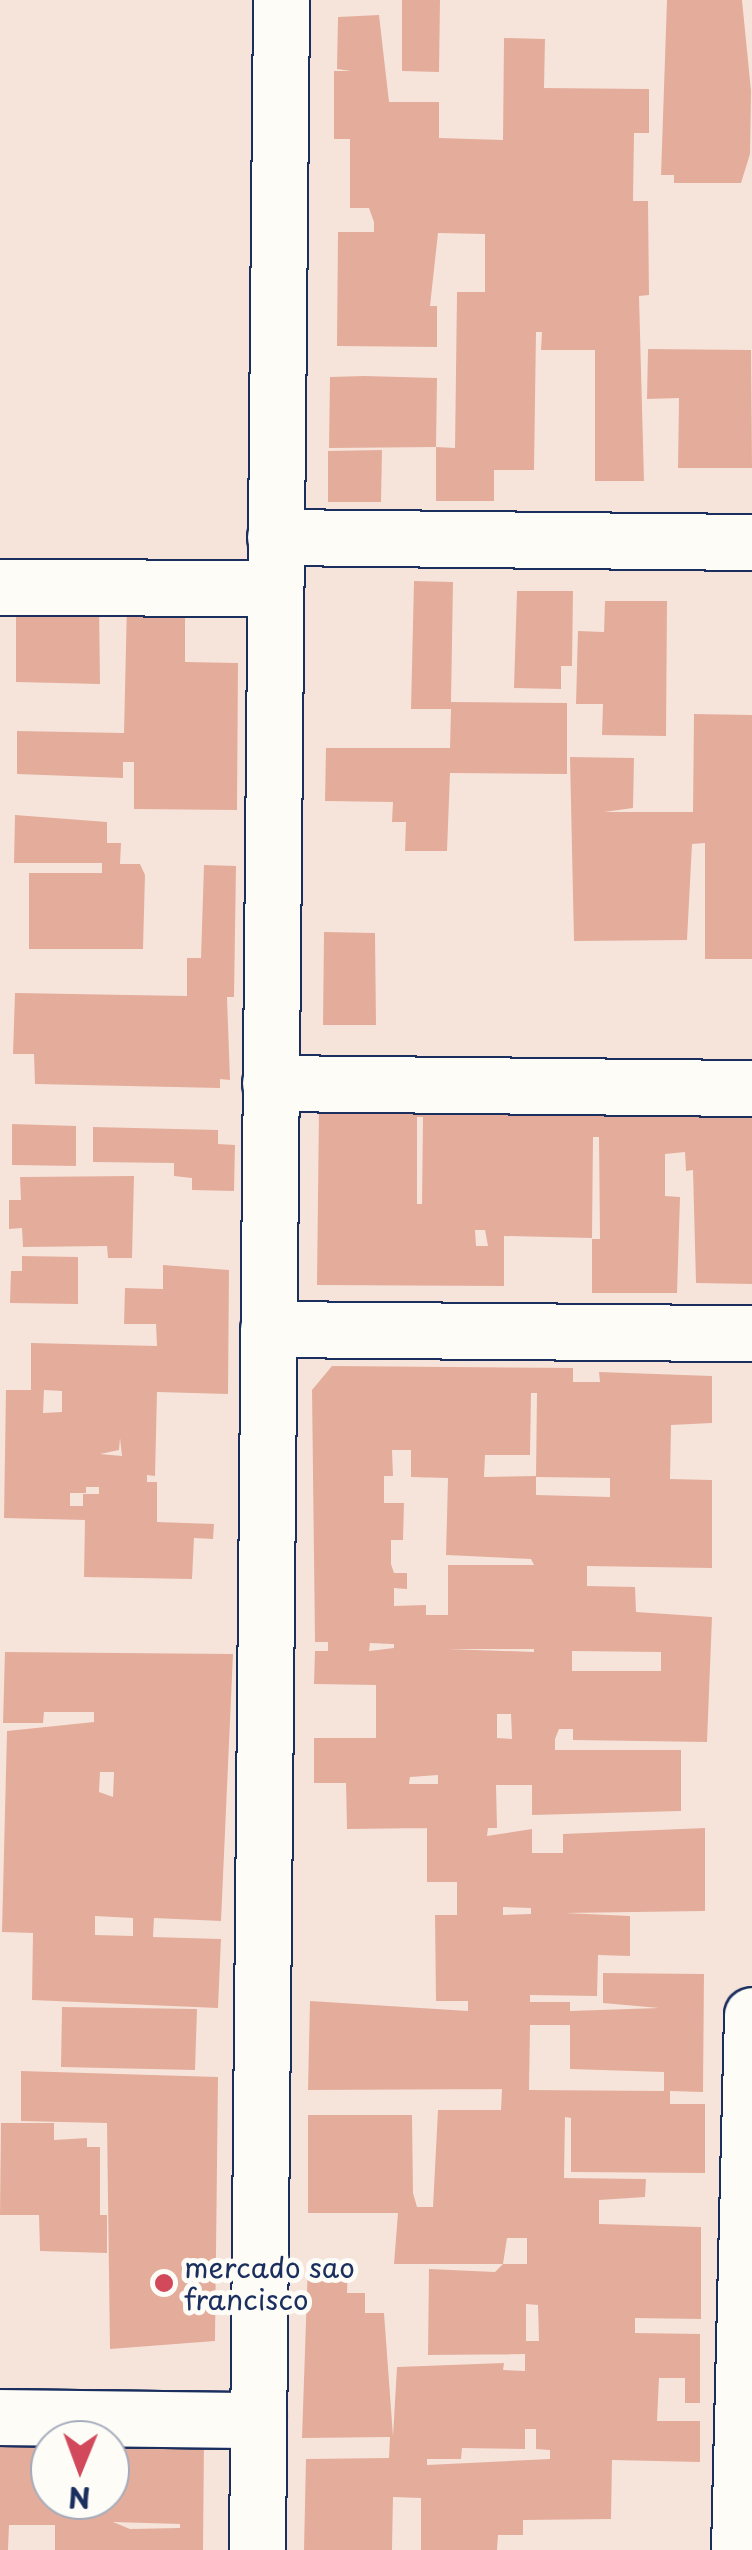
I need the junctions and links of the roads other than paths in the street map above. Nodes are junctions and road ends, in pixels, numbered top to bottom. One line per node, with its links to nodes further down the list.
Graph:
1 (281, 0): 3 (street)
2 (752, 542): 3 (street)
3 (275, 562): 4 (street); 5 (street)
4 (0, 587)
5 (270, 1083): 6 (street); 7 (street)
6 (752, 1088)
7 (268, 1329): 8 (street); 11 (street)
8 (752, 1333)
9 (752, 2015): 13 (street)
10 (0, 2416): 11 (street)
11 (258, 2420): 12 (street)
12 (257, 2550)
13 (739, 2550)

